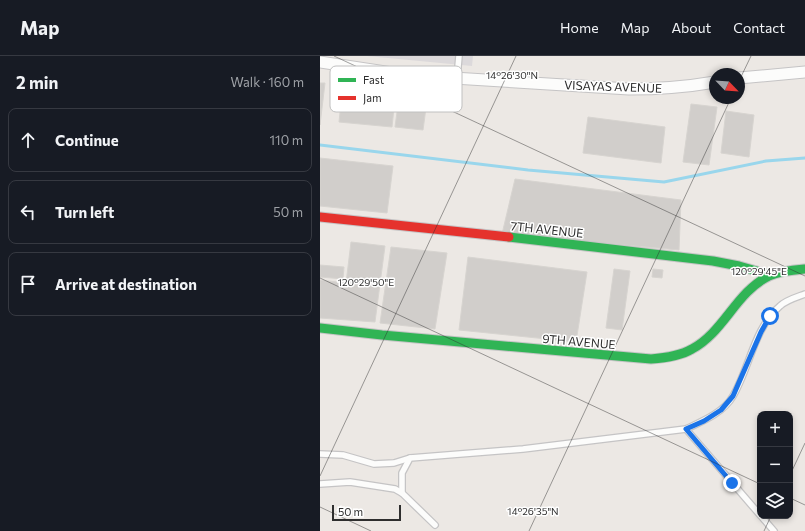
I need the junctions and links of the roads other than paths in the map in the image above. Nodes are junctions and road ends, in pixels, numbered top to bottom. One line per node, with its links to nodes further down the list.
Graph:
1 (459, 56): 4 (lane)
2 (320, 62): 3 (street, VISAYAS AVENUE)
3 (346, 66)
4 (458, 66)
5 (805, 72): 6 (street)
6 (745, 77)
7 (462, 78): 8 (street, VISAYAS AVENUE)
8 (709, 83)
9 (320, 217): 11 (street, 7TH AVENUE)
10 (805, 269): 11 (street, 9TH AVENUE)
11 (770, 275): 13 (street, 9TH AVENUE)
12 (805, 294): 14 (lane)
13 (320, 328)
14 (686, 429): 16 (lane); 19 (lane)
15 (320, 454): 16 (lane)
16 (410, 458): 18 (lane)
17 (320, 484): 18 (lane)
18 (402, 493): 21 (lane)
19 (757, 512)
20 (763, 519): 22 (lane)
21 (435, 525)
22 (774, 531)

